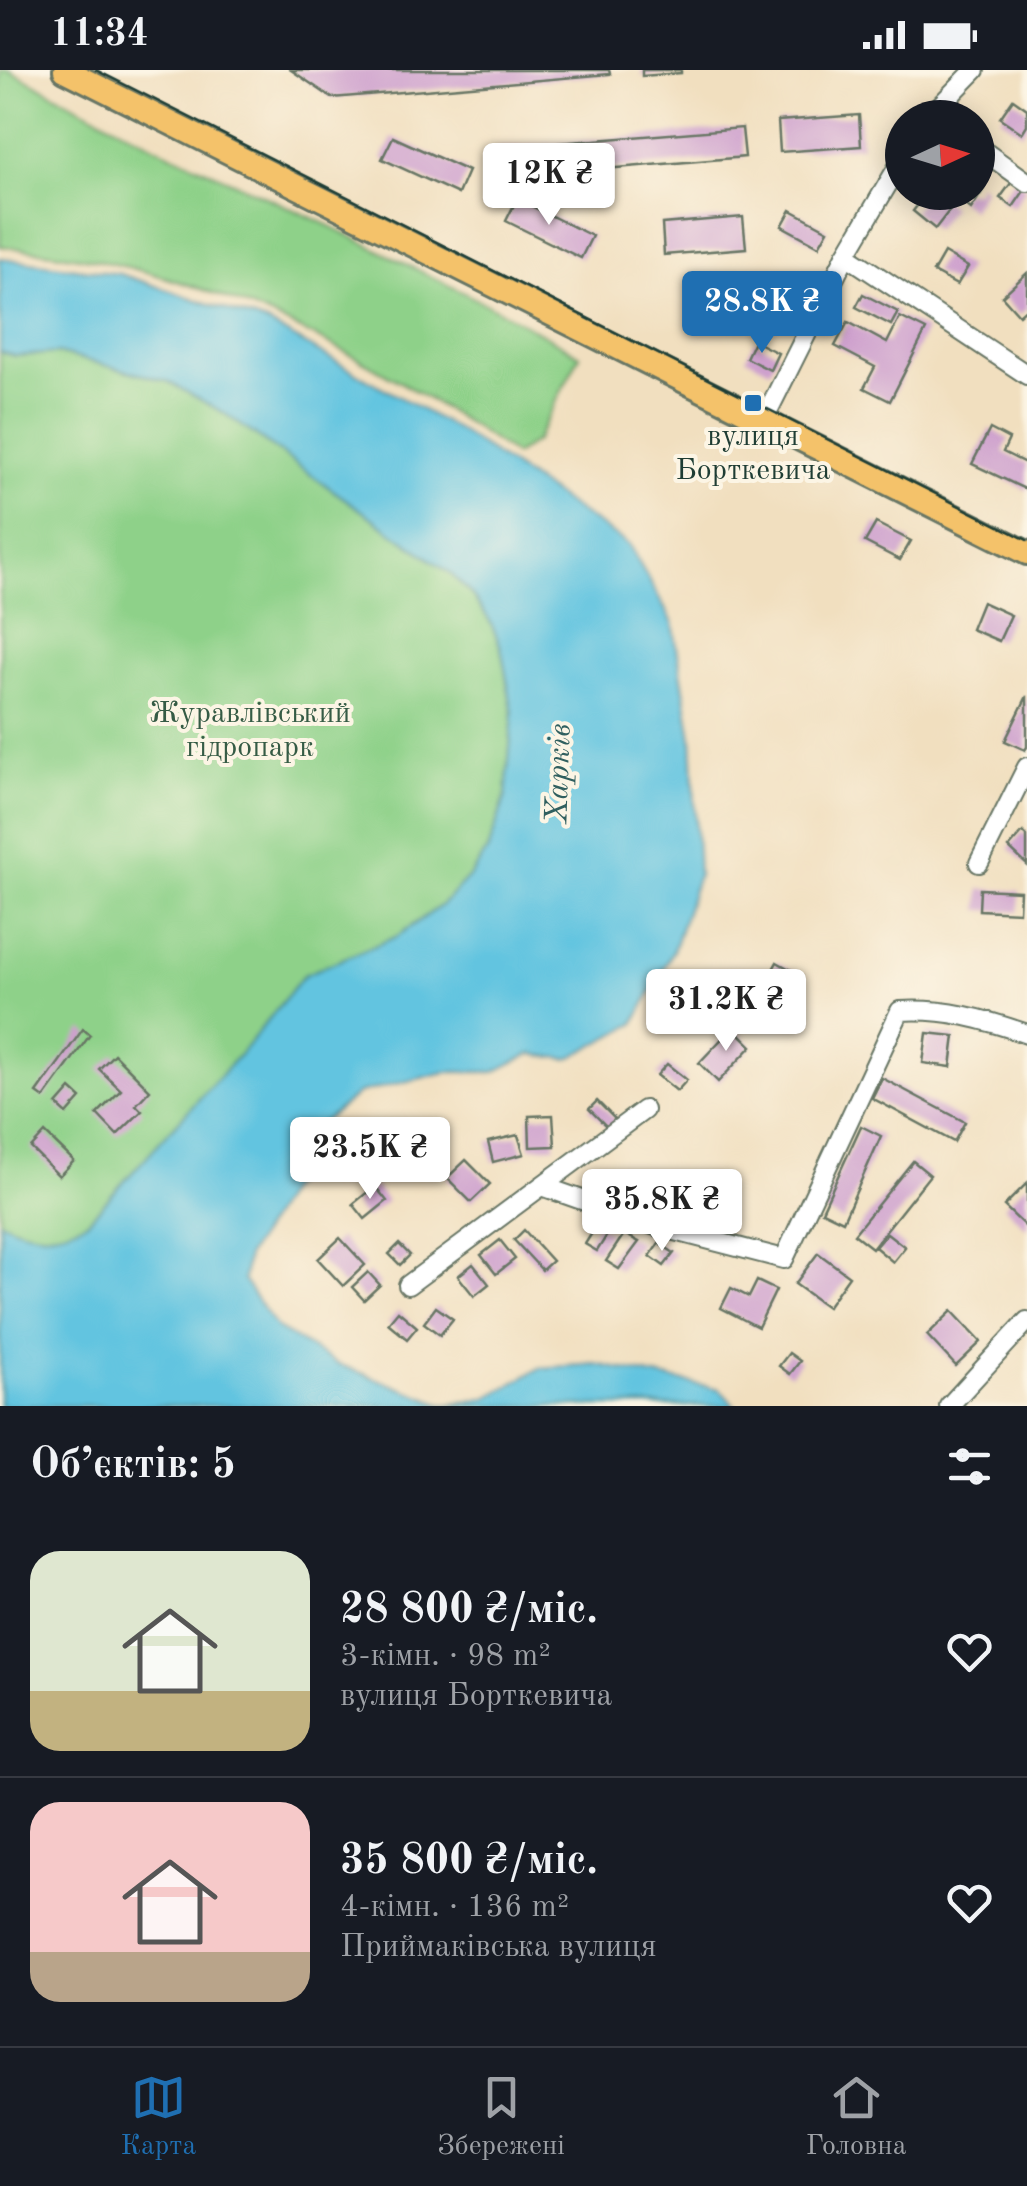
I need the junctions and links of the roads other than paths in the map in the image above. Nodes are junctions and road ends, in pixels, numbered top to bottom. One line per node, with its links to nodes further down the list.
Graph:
1 (65, 70): 9 (main road)
2 (975, 70): 3 (street)
3 (947, 100)
4 (995, 159): 5 (street)
5 (1027, 182)
6 (885, 189): 7 (street)
7 (846, 255): 8 (street); 9 (street)
8 (1027, 374)
9 (764, 419): 10 (main road)
10 (1027, 554)
11 (1027, 767): 12 (street)
12 (979, 863)
13 (1027, 1034): 15 (street)
14 (644, 1110): 15 (street)
15 (542, 1186): 16 (street)
16 (408, 1285)
17 (1027, 1322): 18 (street)
18 (949, 1406)

